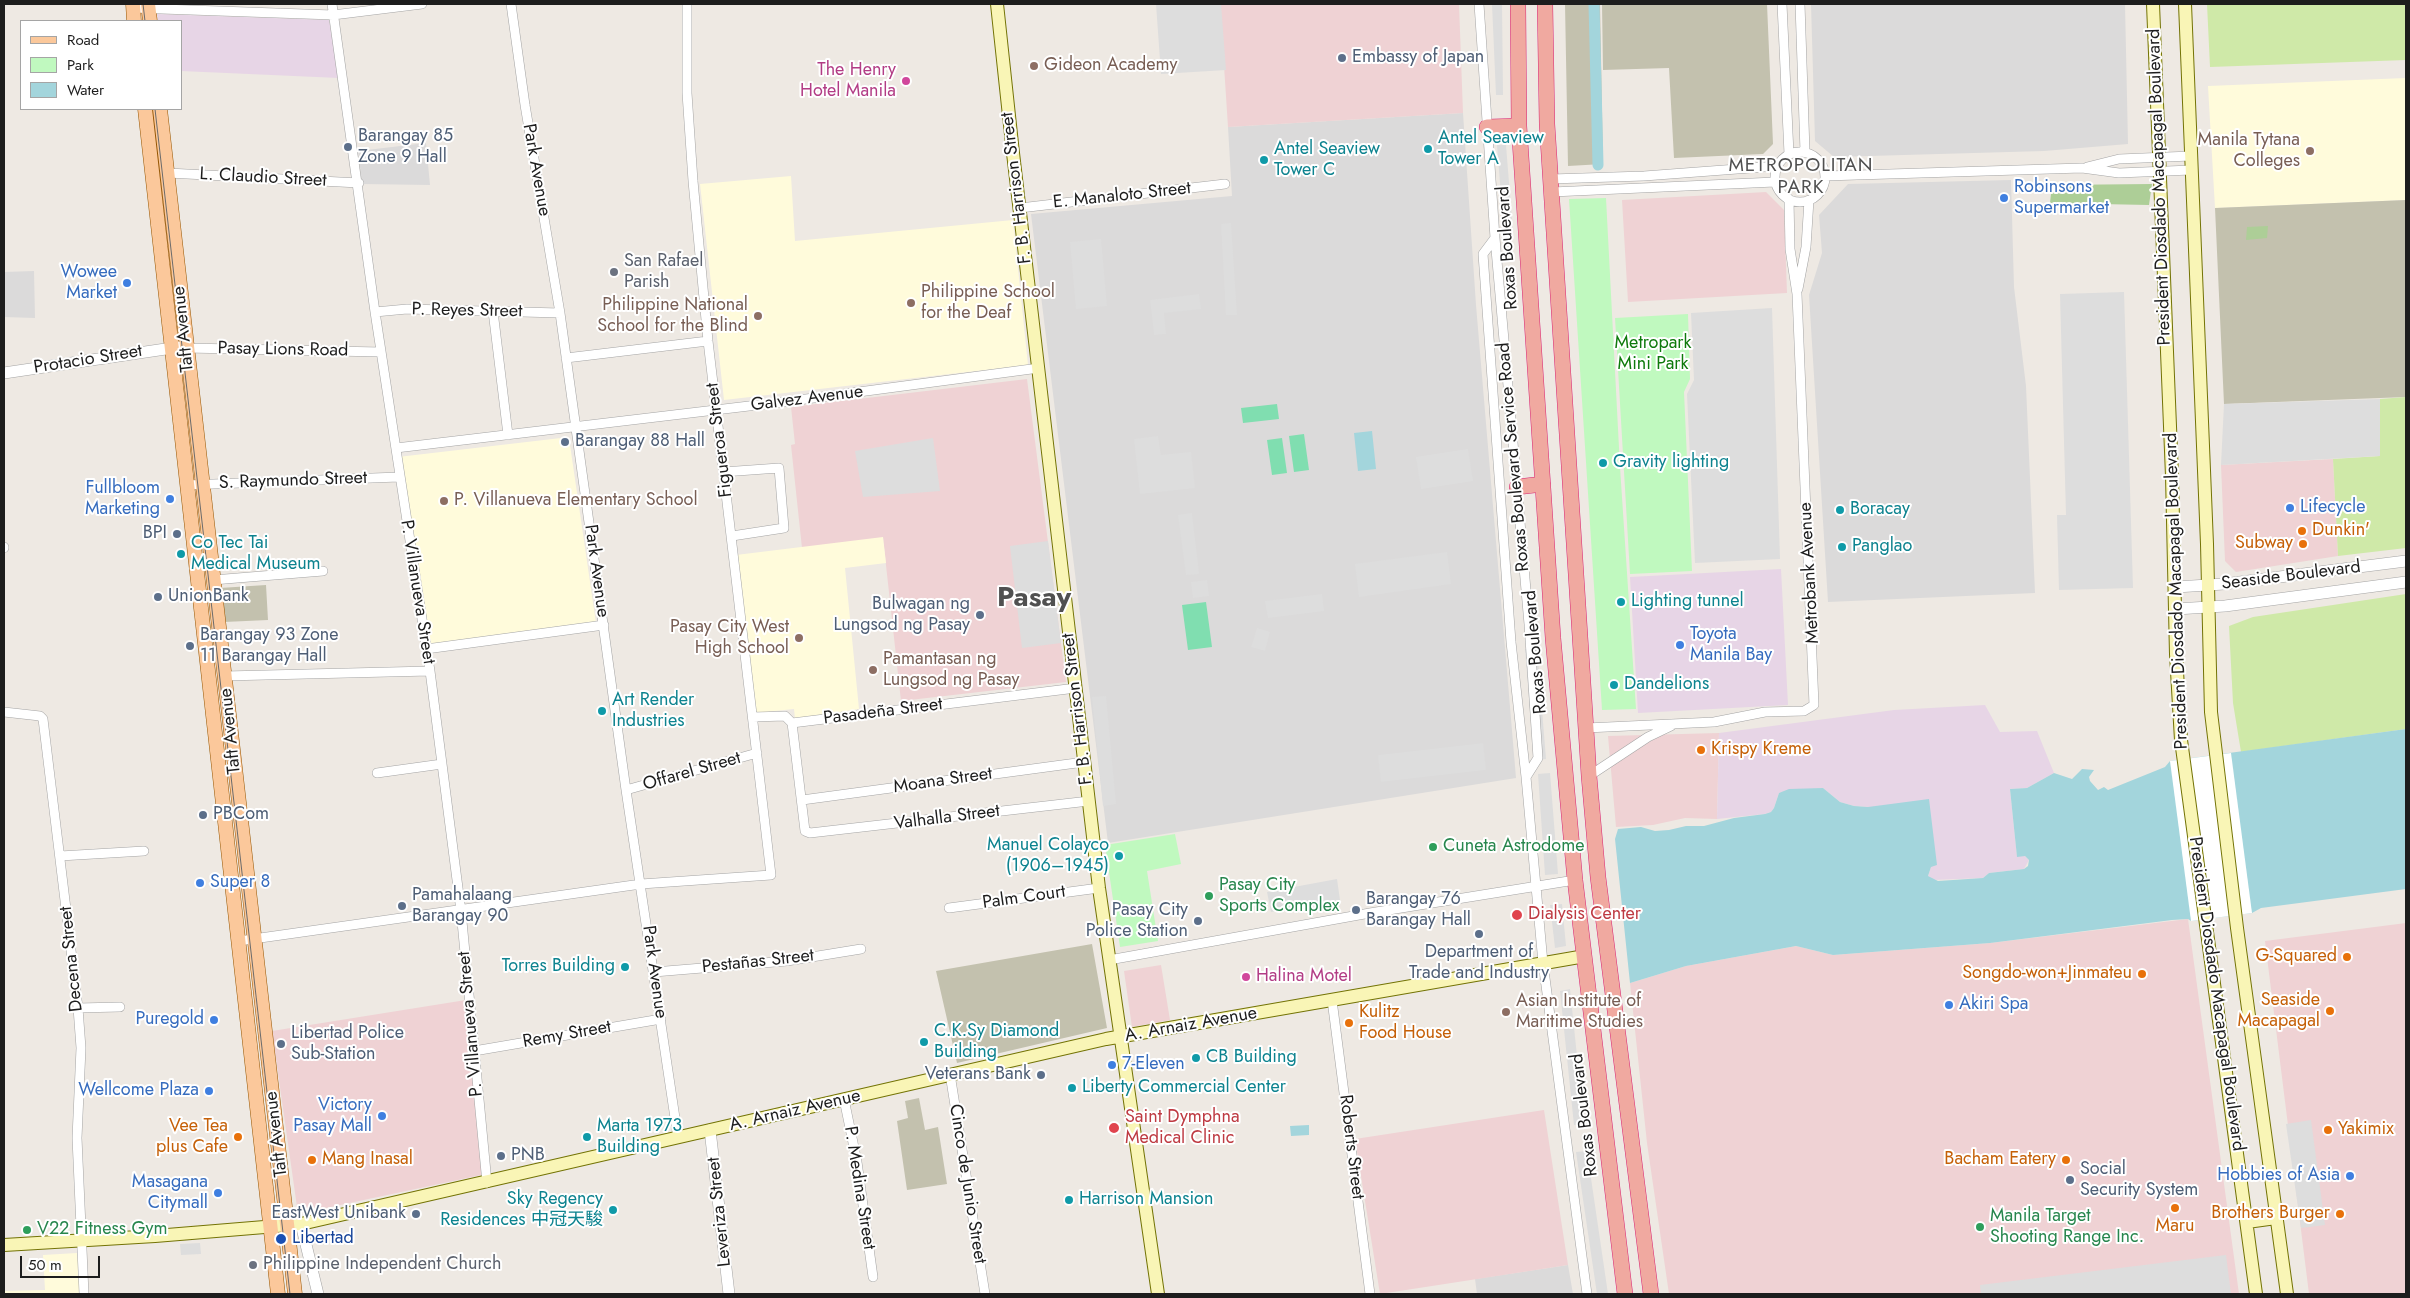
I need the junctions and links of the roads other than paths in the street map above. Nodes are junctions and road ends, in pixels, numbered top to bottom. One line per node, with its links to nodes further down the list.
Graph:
1 (332, 4): 15 (street, P. Villanueva Street)
2 (422, 4): 15 (street)
3 (511, 4): 43 (street, Park Avenue)
4 (687, 4): 44 (street, Figueroa Street)
5 (998, 4): 38 (main road, F. B. Harrison Street)
6 (1478, 4): 19 (street, Roxas Boulevard Service Road)
7 (1518, 4): 18 (highway, Roxas Boulevard)
8 (1545, 4): 34 (highway)
9 (1782, 4): 21 (street)
10 (1800, 4): 20 (street)
11 (2153, 4): 23 (main road, President Diosdado Macapagal Boulevard)
12 (2185, 4): 22 (main road, President Diosdado Macapagal Boulevard)
13 (133, 11): 14 (street)
14 (148, 11): 15 (street)
15 (333, 15): 32 (street, P. Villanueva Street)
16 (145, 110): 45 (main road, Taft Avenue)
17 (160, 110): 28 (main road, Taft Avenue)
18 (1519, 126): 19 (highway); 57 (highway, Roxas Boulevard)
19 (1487, 127): 39 (street, Roxas Boulevard Service Road)
20 (1805, 152): 21 (street); 30 (street)
21 (1789, 154): 24 (street)
22 (2191, 156): 23 (street); 26 (main road, President Diosdado Macapagal Boulevard)
23 (2158, 158): 25 (street); 27 (main road, President Diosdado Macapagal Boulevard)
24 (1777, 166): 29 (street); 31 (street)
25 (2082, 168): 27 (street); 30 (street)
26 (2191, 170): 27 (street); 67 (main road, President Diosdado Macapagal Boulevard)
27 (2159, 171): 68 (main road, President Diosdado Macapagal Boulevard)
28 (168, 173): 32 (street, L. Claudio Street); 45 (main road, Taft Avenue)
29 (1618, 176): 34 (street); 35 (street)
30 (1825, 176): 37 (street)
31 (1775, 182): 35 (street); 36 (street)
32 (359, 183): 42 (street, P. Villanueva Street)
33 (1225, 184): 38 (street, E. Manaloto Street)
34 (1551, 186): 35 (street); 82 (highway)
35 (1618, 189)
36 (1789, 199): 37 (street); 40 (street, Metrobank Avenue)
37 (1809, 200): 40 (street, Metrobank Avenue)
38 (1020, 208): 48 (main road, F. B. Harrison Street)
39 (1495, 238): 59 (street, Roxas Boulevard Service Road); 89 (street)
40 (1797, 294): 81 (street, Metrobank Avenue)
41 (493, 311): 42 (street, P. Reyes Street); 43 (street, P. Reyes Street); 52 (street)
42 (375, 312): 46 (street, P. Villanueva Street)
43 (560, 313): 47 (street, Park Avenue)
44 (708, 341): 47 (street); 50 (street, Figueroa Street)
45 (179, 347): 46 (street, Pasay Lions Road); 49 (street, Protacio Street); 56 (main road, Taft Avenue); 58 (main road, Taft Avenue)
46 (381, 352): 53 (street, P. Villanueva Street)
47 (566, 358): 51 (street, Park Avenue)
48 (1039, 368): 50 (street, Galvez Avenue); 77 (main road, F. B. Harrison Street)
49 (4, 373)
50 (716, 409): 51 (street, Galvez Avenue); 54 (street, Figueroa Street)
51 (575, 427): 52 (street, Galvez Avenue); 71 (street, Park Avenue)
52 (508, 435): 53 (street, Galvez Avenue)
53 (396, 448): 55 (street, P. Villanueva Street)
54 (723, 472): 60 (street, Figueroa Street); 60 (street)
55 (399, 477): 56 (street, S. Raymundo Street); 72 (street, P. Villanueva Street)
56 (202, 484): 58 (street, S. Raymundo Street); 61 (main road, Taft Avenue)
57 (1543, 484): 59 (highway); 96 (highway, Roxas Boulevard)
58 (187, 485): 62 (main road, Taft Avenue)
59 (1517, 487): 89 (street, Roxas Boulevard Service Road)
60 (732, 536): 79 (street, Figueroa Street)
61 (209, 542): 62 (main road); 65 (main road, Taft Avenue)
62 (194, 544): 74 (main road, Taft Avenue)
63 (2406, 561): 67 (street, Seaside Boulevard)
64 (324, 571): 65 (street)
65 (213, 580): 73 (main road, Taft Avenue)
66 (2406, 582): 69 (street, Seaside Boulevard)
67 (2208, 586): 68 (street, Seaside Boulevard); 69 (main road, President Diosdado Macapagal Boulevard)
68 (2176, 587): 70 (main road, President Diosdado Macapagal Boulevard)
69 (2209, 608): 70 (street, Seaside Boulevard); 120 (main road, President Diosdado Macapagal Boulevard)
70 (2176, 609): 121 (main road, President Diosdado Macapagal Boulevard)
71 (604, 626): 72 (street); 91 (street, Park Avenue)
72 (426, 649): 75 (street, P. Villanueva Street)
73 (222, 653): 74 (main road); 76 (main road, Taft Avenue)
74 (206, 655): 90 (main road, Taft Avenue)
75 (430, 671): 76 (street); 85 (street, P. Villanueva Street)
76 (225, 676): 87 (main road, Taft Avenue)
77 (1076, 688): 80 (street, Pasadeña Street); 84 (main road, F. B. Harrison Street)
78 (4, 712): 95 (street, Decena Street)
79 (753, 717): 80 (street, Pasadeña Street); 83 (street, Figueroa Street)
80 (792, 723): 92 (street)
81 (1671, 726): 82 (street, Metrobank Avenue); 88 (street, Metrobank Avenue)
82 (1586, 728): 88 (highway)
83 (757, 754): 91 (street, Offarel Street); 97 (street, Figueroa Street)
84 (1084, 762): 92 (street, Moana Street); 93 (main road, F. B. Harrison Street)
85 (442, 764): 86 (street); 101 (street, P. Villanueva Street)
86 (377, 773)
87 (236, 776): 90 (main road); 102 (main road, Taft Avenue)
88 (1589, 776): 137 (highway)
89 (1526, 777): 98 (street)
90 (220, 778): 103 (main road, Taft Avenue)
91 (626, 790): 97 (street, Park Avenue)
92 (802, 800): 93 (street, Valhalla Street)
93 (1089, 801): 99 (main road, F. B. Harrison Street)
94 (144, 851): 95 (street)
95 (60, 856): 111 (street, Decena Street)
96 (1574, 880): 98 (street); 105 (highway, Roxas Boulevard)
97 (640, 884): 101 (street); 108 (street, Park Avenue)
98 (1534, 887): 106 (street); 107 (street)
99 (1099, 888): 100 (street, Palm Court); 106 (main road, F. B. Harrison Street)
100 (949, 908)
101 (461, 911): 102 (street); 114 (street, P. Villanueva Street)
102 (254, 940): 103 (street); 122 (main road, Taft Avenue)
103 (239, 941): 123 (main road, Taft Avenue)
104 (861, 949): 108 (street, Pestañas Street)
105 (1585, 956): 107 (main road, A. Arnaiz Avenue); 136 (highway, Roxas Boulevard)
106 (1109, 960): 113 (main road, F. B. Harrison Street)
107 (1542, 963): 109 (main road, A. Arnaiz Avenue); 135 (street)
108 (654, 972): 112 (street, Park Avenue)
109 (1332, 1000): 113 (main road, A. Arnaiz Avenue); 134 (street, Roberts Street)
110 (120, 1007): 111 (street)
111 (78, 1008): 124 (street, Decena Street)
112 (661, 1019): 114 (street, Remy Street); 118 (street, Park Avenue)
113 (1122, 1037): 115 (main road, A. Arnaiz Avenue); 133 (main road, F. B. Harrison Street)
114 (474, 1051): 119 (street, P. Villanueva Street)
115 (950, 1074): 116 (main road, A. Arnaiz Avenue); 132 (street, Cinco de Junio Street)
116 (844, 1100): 117 (main road, A. Arnaiz Avenue); 126 (street, P. Medina Street)
117 (710, 1130): 118 (main road, A. Arnaiz Avenue); 131 (street, Leveriza Street)
118 (678, 1138): 119 (main road, A. Arnaiz Avenue)
119 (487, 1183): 122 (main road, A. Arnaiz Avenue)
120 (2276, 1218): 121 (main road); 139 (main road, President Diosdado Macapagal Boulevard)
121 (2247, 1222): 138 (main road, President Diosdado Macapagal Boulevard)
122 (294, 1225): 123 (main road, A. Arnaiz Avenue); 129 (main road, Taft Avenue); 130 (street)
123 (271, 1227): 124 (main road, A. Arnaiz Avenue); 128 (main road, Taft Avenue)
124 (80, 1241): 125 (main road, A. Arnaiz Avenue); 127 (street, Decena Street)
125 (4, 1245)
126 (873, 1277)
127 (84, 1294)
128 (278, 1294)
129 (295, 1294)
130 (318, 1294)
131 (729, 1294)
132 (985, 1294)
133 (1158, 1294)
134 (1370, 1294)
135 (1587, 1294)
136 (1625, 1294)
137 (1651, 1294)
138 (2256, 1294)
139 (2287, 1294)

